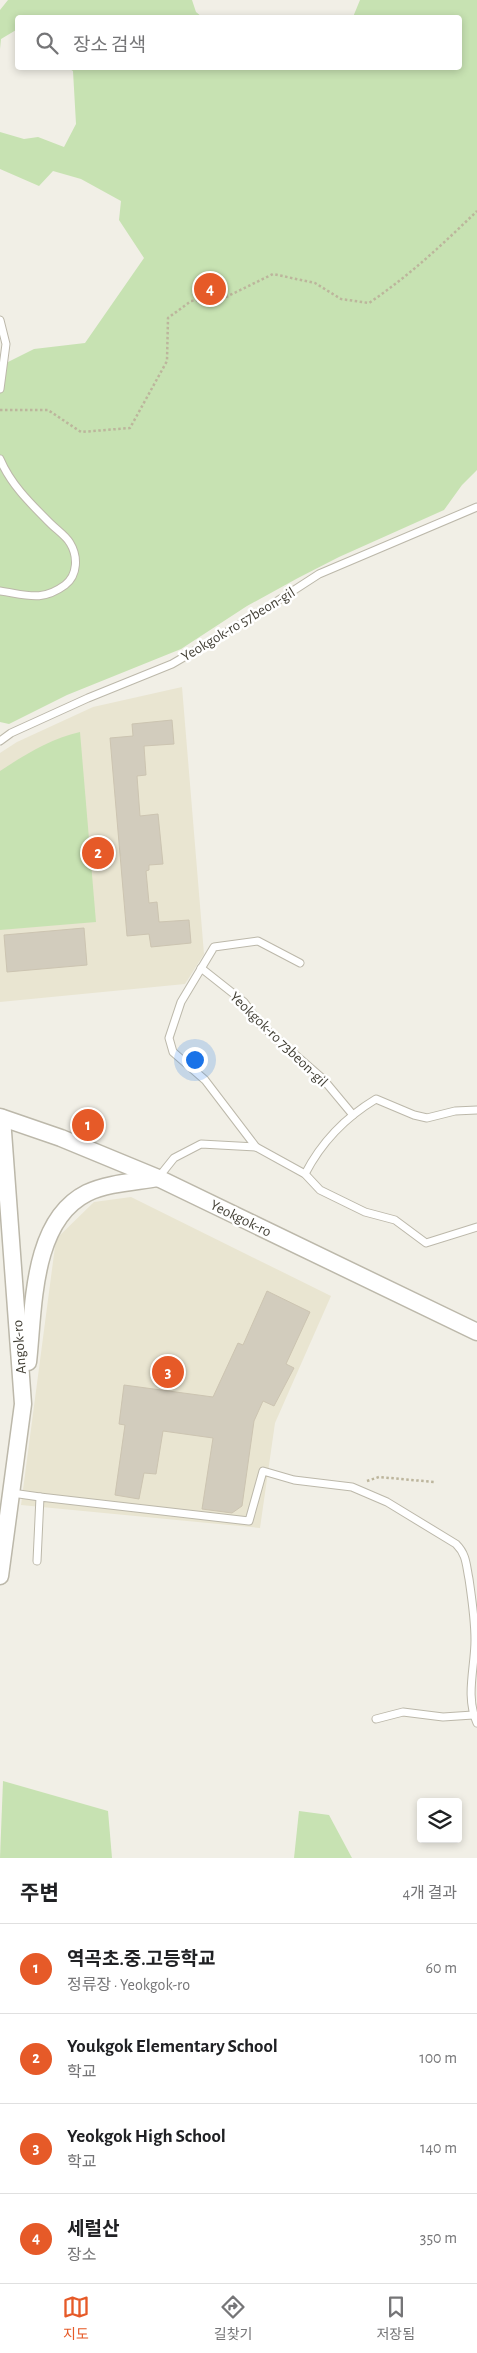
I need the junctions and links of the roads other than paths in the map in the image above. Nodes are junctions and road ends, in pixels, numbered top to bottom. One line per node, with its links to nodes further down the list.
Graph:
1 (0, 320): 2 (lane)
2 (0, 389)
3 (0, 459): 5 (lane)
4 (477, 507): 6 (lane, Yeokgok-ro 57beon-gil)
5 (0, 591)
6 (0, 740)
7 (300, 963): 8 (lane)
8 (201, 968): 10 (lane, Yeokgok-ro 73beon-gil); 12 (lane)
9 (477, 1110): 10 (lane)
10 (353, 1115): 13 (lane)
11 (1, 1118): 14 (street, Yeokgok-ro); 17 (street, Angok-ro)
12 (256, 1146): 13 (lane); 14 (lane)
13 (305, 1174): 15 (lane)
14 (158, 1178): 16 (street, Yeokgok-ro); 17 (street)
15 (477, 1228)
16 (477, 1332)
17 (23, 1404): 18 (street, Angok-ro)
18 (12, 1493): 19 (lane); 21 (street, Angok-ro)
19 (40, 1497): 20 (lane); 22 (lane)
20 (37, 1561)
21 (0, 1576)
22 (473, 1714): 23 (lane); 24 (lane)
23 (376, 1719)
24 (477, 1723)

